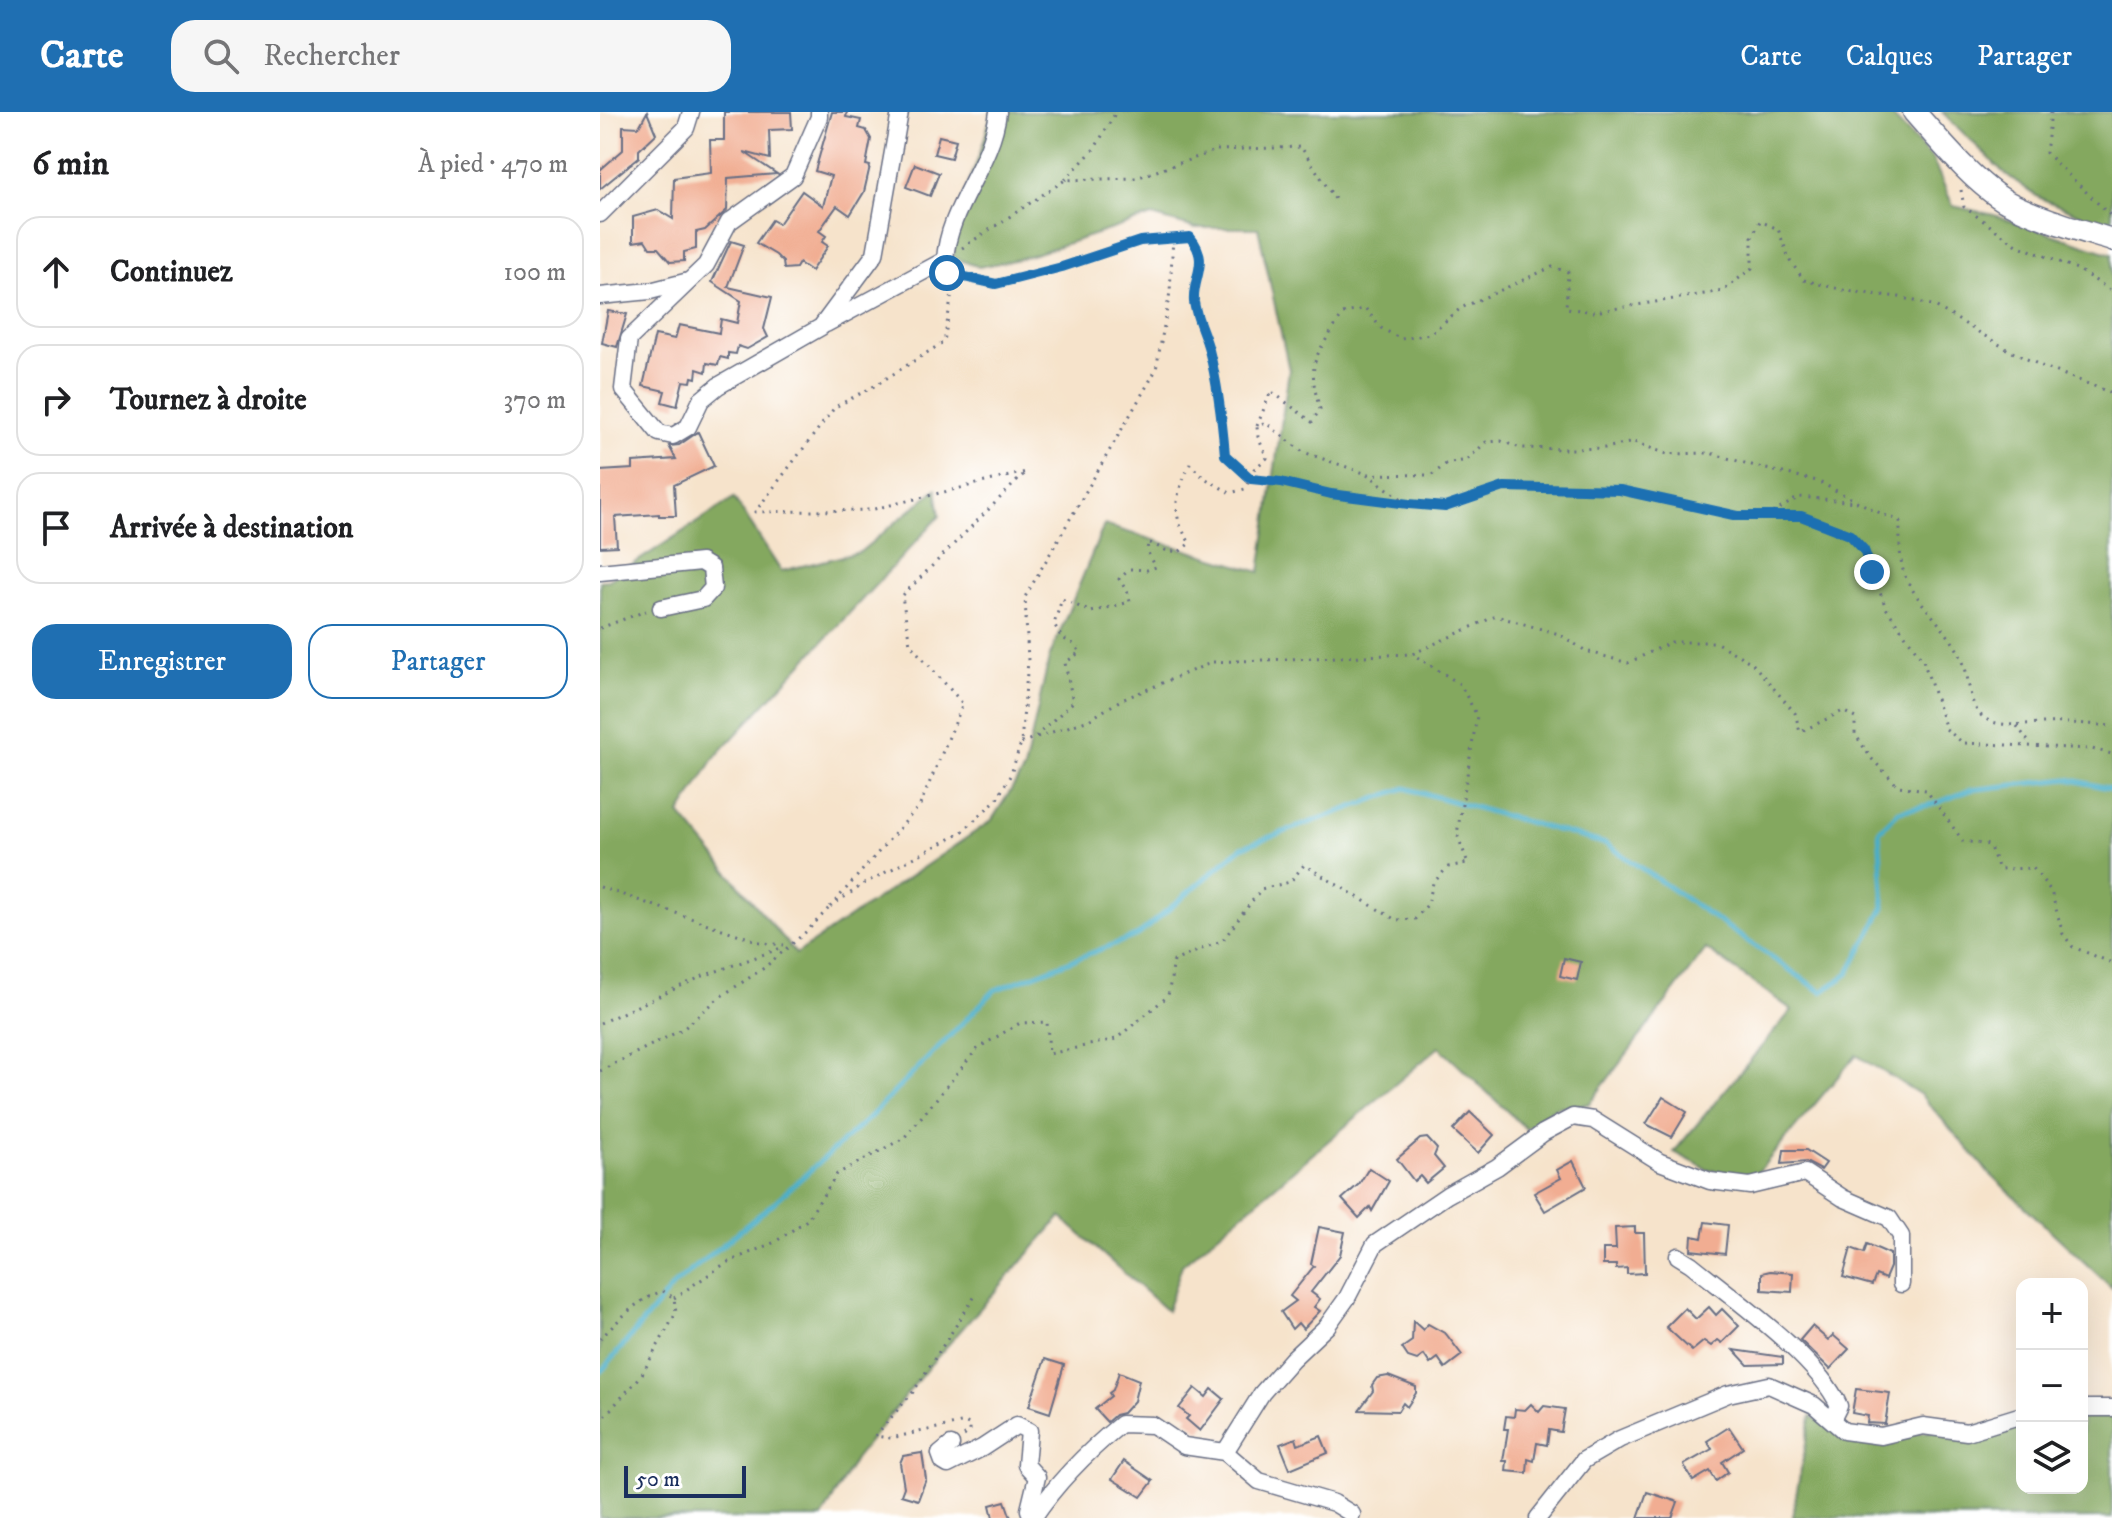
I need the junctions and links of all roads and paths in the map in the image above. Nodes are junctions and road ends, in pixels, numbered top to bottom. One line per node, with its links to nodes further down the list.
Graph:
1 (691, 112): 11 (street)
2 (819, 112): 17 (street)
3 (900, 112): 20 (street)
4 (998, 112): 15 (street)
5 (1116, 112): 9 (path)
6 (1914, 112): 8 (street)
7 (2051, 112): 12 (path)
8 (1966, 167): 14 (street); 18 (path)
9 (1065, 180): 10 (path); 15 (path)
10 (1335, 199)
11 (600, 214)
12 (2112, 217)
13 (1173, 237): 16 (path); 24 (path); 35 (path)
14 (2112, 240)
15 (945, 260): 16 (path); 20 (street)
16 (955, 275): 39 (path)
17 (691, 280): 19 (street); 20 (street)
18 (2112, 291)
19 (600, 296)
20 (821, 327)
21 (2112, 393): 22 (path)
22 (1257, 427): 23 (path); 24 (path)
23 (1367, 474): 25 (path); 26 (path)
24 (1251, 479): 26 (path); 34 (path)
25 (1861, 502): 27 (path); 32 (path)
26 (1409, 504): 27 (path)
27 (1771, 514): 36 (path)
28 (600, 572): 29 (street)
29 (661, 608): 30 (path)
30 (600, 628)
31 (1412, 654): 34 (path); 41 (path); 47 (path)
32 (2017, 726): 33 (path); 36 (path)
33 (2112, 726)
34 (1034, 738): 35 (path)
35 (1021, 743): 39 (path)
36 (2031, 745): 37 (path)
37 (2112, 754)
38 (600, 887): 40 (path)
39 (830, 907): 40 (path)
40 (787, 946): 42 (path); 43 (path)
41 (2112, 963)
42 (600, 1023)
43 (600, 1071)
44 (1678, 1256): 52 (street)
45 (1901, 1284): 55 (street)
46 (977, 1293): 54 (path)
47 (674, 1298): 48 (path); 53 (path)
48 (600, 1339)
49 (2088, 1408): 50 (street)
50 (2112, 1408)
51 (2016, 1417): 52 (street)
52 (1832, 1420): 58 (street)
53 (600, 1421)
54 (951, 1445): 57 (street)
55 (1225, 1452): 56 (street); 57 (street)
56 (1352, 1514)
57 (1032, 1518)
58 (1538, 1518)

